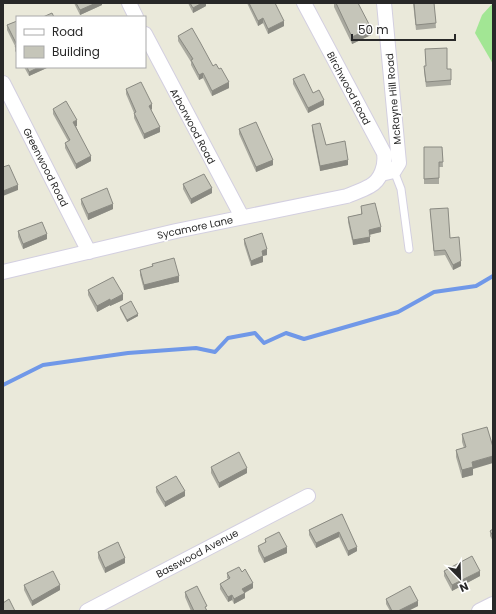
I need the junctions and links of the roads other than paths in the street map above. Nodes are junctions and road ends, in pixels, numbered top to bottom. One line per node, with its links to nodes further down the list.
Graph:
1 (129, 3): 4 (street)
2 (304, 3): 7 (street, Birchwood Road)
3 (384, 3): 7 (street, McRayne Hill Road)
4 (136, 16)
5 (146, 36): 8 (street, Arborwood Road)
6 (3, 83): 10 (street, Greenwood Road)
7 (388, 172): 8 (street, Sycamore Lane); 9 (lane)
8 (242, 217): 10 (street, Sycamore Lane)
9 (409, 249)
10 (89, 252): 11 (street, Sycamore Lane)
11 (3, 272)
12 (308, 496): 14 (street, Basswood Avenue)
13 (493, 604): 15 (street)
14 (87, 611)
15 (479, 611)

